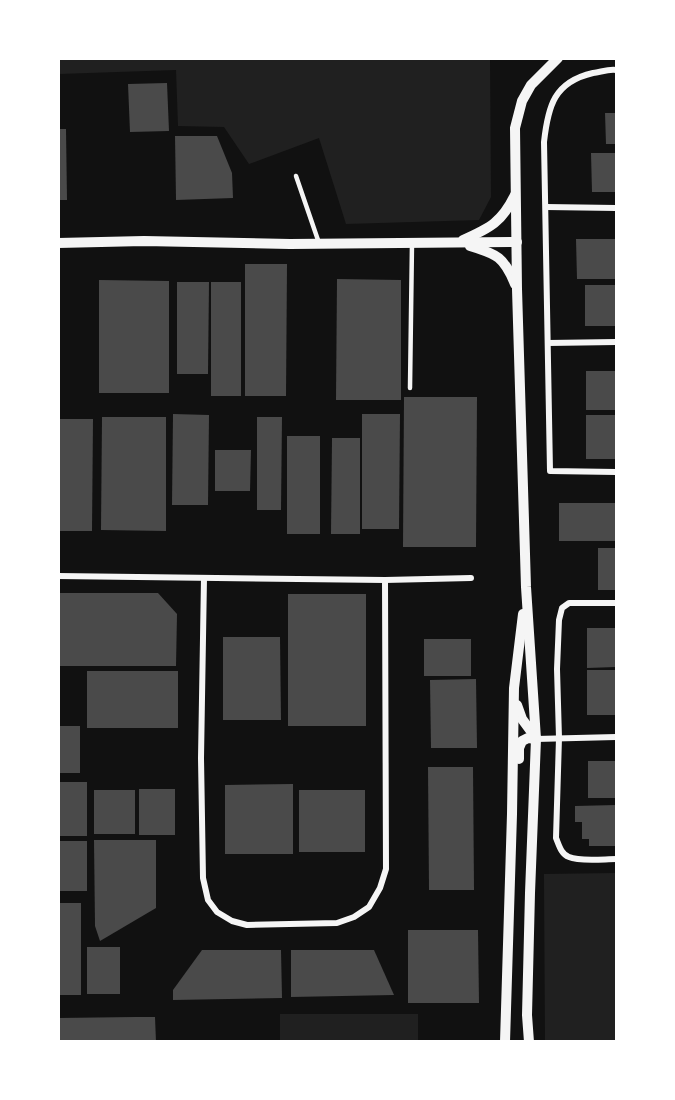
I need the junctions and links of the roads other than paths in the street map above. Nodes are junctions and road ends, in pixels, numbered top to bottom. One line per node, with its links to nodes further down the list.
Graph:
1 (558, 58): 4 (street)
2 (616, 69): 5 (street)
3 (296, 176): 10 (lane)
4 (516, 192): 7 (street); 8 (street)
5 (546, 207): 6 (street); 14 (street)
6 (616, 208)
7 (458, 242): 8 (street); 11 (street); 12 (street)
8 (517, 242): 12 (street)
9 (58, 243): 10 (street)
10 (319, 243): 11 (street)
11 (412, 243): 15 (lane)
12 (517, 289): 21 (street)
13 (616, 342): 14 (street)
14 (549, 343): 16 (street)
15 (410, 388)
16 (616, 472)
17 (58, 576): 18 (street)
18 (204, 578): 20 (street); 20 (street)
19 (471, 578): 20 (street)
20 (385, 580)
21 (526, 587): 23 (street); 26 (street)
22 (616, 603): 25 (street)
23 (514, 688): 26 (street); 27 (street)
24 (616, 737): 25 (street)
25 (559, 738): 26 (street); 28 (street)
26 (536, 739): 27 (street); 30 (street)
27 (512, 814): 29 (street)
28 (616, 859)
29 (506, 1041)
30 (529, 1041)

